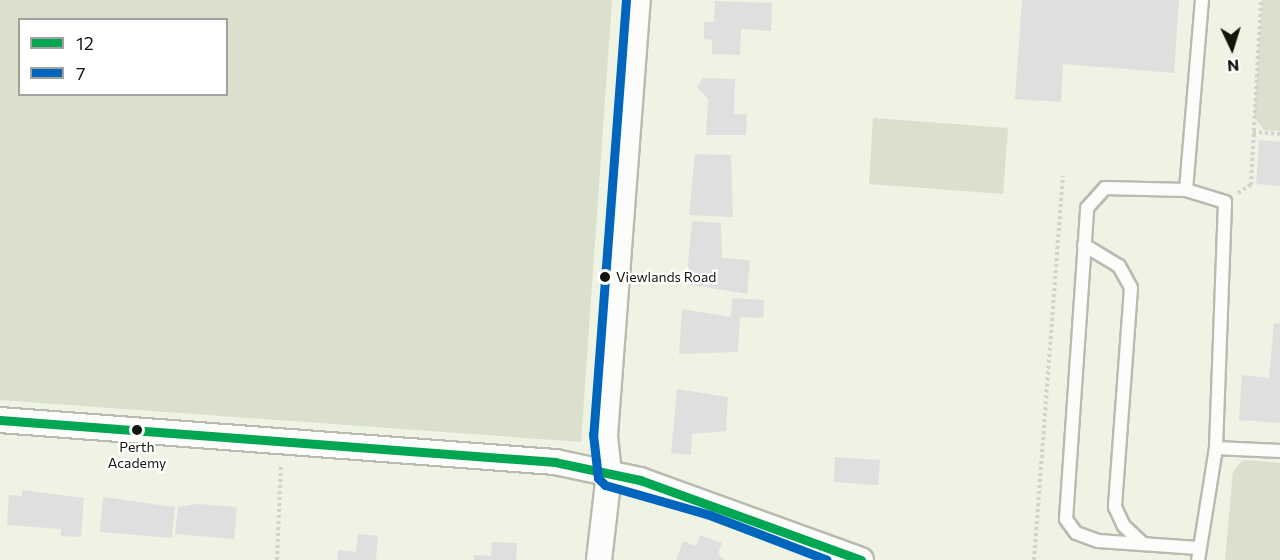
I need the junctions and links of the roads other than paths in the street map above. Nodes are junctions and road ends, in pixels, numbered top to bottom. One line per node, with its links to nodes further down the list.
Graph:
1 (638, 0): 8 (street)
2 (1202, 0): 3 (lane)
3 (1186, 190): 4 (lane); 6 (lane)
4 (1084, 245): 9 (lane); 9 (lane)
5 (0, 420): 8 (street)
6 (1216, 448): 7 (lane); 10 (lane)
7 (1280, 452)
8 (609, 474): 11 (street); 12 (street)
9 (1142, 543): 10 (lane)
10 (1198, 554)
11 (599, 560)
12 (861, 560)

